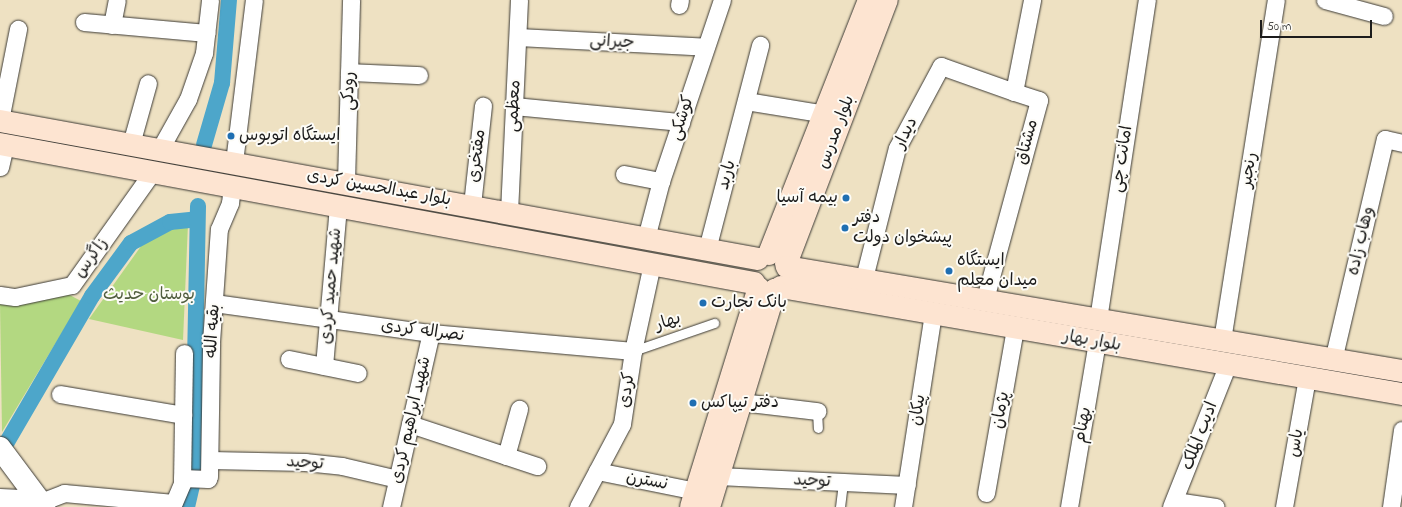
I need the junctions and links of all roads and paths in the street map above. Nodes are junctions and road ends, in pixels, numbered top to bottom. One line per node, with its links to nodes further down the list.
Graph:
1 (117, 0): 15 (street)
2 (210, 0): 17 (street)
3 (254, 0): 35 (street)
4 (351, 0): 21 (street, رودکی)
5 (520, 0): 18 (street, معظمی)
6 (722, 0): 20 (street, کوشکی)
7 (869, 0): 28 (main road, بلوار مدرس)
8 (887, 0): 49 (main road, بلوار مدرس)
9 (1032, 0): 24 (street)
10 (1147, 0): 57 (street, امانت چی)
11 (1276, 0): 62 (street, رنجبر)
12 (1325, 0): 13 (street)
13 (1384, 16)
14 (84, 22): 15 (street)
15 (112, 25): 17 (street)
16 (18, 29): 29 (street)
17 (207, 33): 34 (street)
18 (518, 37): 20 (street, جیرانی); 27 (street, معظمی)
19 (760, 45): 25 (street, باربد)
20 (706, 47): 30 (street, کوشکی)
21 (349, 72): 22 (street); 39 (street, رودکی)
22 (419, 75)
23 (148, 83): 33 (street)
24 (1014, 92): 50 (street, دیدار); 52 (street, مشتاق)
25 (746, 101): 28 (street); 46 (street, باربد)
26 (483, 106): 42 (street, مفتخری)
27 (514, 106): 30 (street); 44 (street, معظمی)
28 (825, 114): 49 (main road, بلوار مدرس)
29 (0, 121): 33 (main road, بلوار عبدالحسین کردی)
30 (681, 122): 40 (street, کوشکی)
31 (1402, 143): 68 (street, وهاب زاده)
32 (2, 144): 36 (street); 37 (main road, بلوار عبدالحسین کردی)
33 (131, 144): 34 (main road, بلوار عبدالحسین کردی)
34 (160, 148): 35 (main road, بلوار عبدالحسین کردی); 37 (main road)
35 (234, 162): 39 (main road, بلوار عبدالحسین کردی); 41 (main road)
36 (0, 167)
37 (153, 171): 41 (main road, بلوار عبدالحسین کردی); 51 (street, زاگرس)
38 (624, 174): 40 (street)
39 (346, 181): 42 (main road, بلوار عبدالحسین کردی)
40 (661, 181): 45 (street, کوشکی)
41 (232, 186): 43 (main road, بلوار عبدالحسین کردی); 54 (street, بقیه الله)
42 (472, 205): 44 (main road, بلوار عبدالحسین کردی)
43 (338, 206): 47 (main road, بلوار عبدالحسین کردی); 56 (street, شهید حمید کردی)
44 (509, 212): 45 (main road, بلوار عبدالحسین کردی)
45 (646, 238): 46 (main road, بلوار عبدالحسین کردی)
46 (707, 248): 48 (main road); 49 (main road, بلوار عبدالحسین کردی)
47 (652, 264): 48 (main road, بلوار عبدالحسین کردی); 65 (street, کردی)
48 (703, 273): 49 (main road, بلوار عبدالحسین کردی)
49 (771, 274): 50 (main road, بلوار بهار); 53 (main road, بلوار بهار); 76 (main road); 95 (main road)
50 (864, 278): 52 (main road, بلوار بهار); 53 (main road)
51 (0, 295)
52 (985, 299): 57 (main road, بلوار بهار)
53 (860, 302): 55 (main road, بلوار بهار)
54 (214, 303): 56 (street, نصراله کردی); 85 (street, بقیه الله)
55 (933, 314): 60 (main road, بلوار بهار); 92 (street, پیکان)
56 (328, 319): 61 (street, نصراله کردی); 70 (street, شهید حمید کردی)
57 (1098, 319): 59 (main road, بلوار بهار)
58 (714, 324): 65 (lane, بهار)
59 (1138, 326): 62 (main road, بلوار بهار); 64 (main road)
60 (1015, 328): 63 (main road, بلوار بهار); 93 (street, پژمان)
61 (431, 333): 65 (street, نصراله کردی); 80 (street, شهید ابراهیم کردی)
62 (1222, 340): 68 (main road, بلوار بهار)
63 (1097, 342): 64 (main road, بلوار بهار); 103 (street, بهنام)
64 (1135, 348): 69 (main road, بلوار بهار)
65 (633, 350): 87 (street, کردی)
66 (184, 353): 79 (street)
67 (289, 359): 70 (street)
68 (1333, 360): 71 (main road, بلوار بهار)
69 (1228, 364): 73 (main road, بلوار بهار); 97 (street, ادیب الملک)
70 (324, 366): 72 (street)
71 (1402, 371)
72 (358, 373)
73 (1307, 378): 75 (main road, بلوار بهار); 105 (street, یاس)
74 (60, 394): 79 (street)
75 (1402, 394)
76 (741, 402): 78 (street); 88 (main road)
77 (519, 409): 84 (street)
78 (817, 411): 81 (lane)
79 (183, 415): 89 (street)
80 (410, 424): 84 (street); 90 (street, شهید ابراهیم کردی)
81 (818, 428)
82 (1402, 430): 106 (street)
83 (0, 448): 96 (street)
84 (506, 456): 86 (street)
85 (210, 460): 89 (street, بقیه الله); 90 (street, توحید)
86 (537, 466)
87 (597, 471): 95 (street, نسترن); 100 (street, کردی)
88 (718, 476): 91 (street, توحید); 95 (main road)
89 (182, 478): 98 (street)
90 (398, 479): 99 (street, شهید ابراهیم کردی)
91 (843, 483): 92 (street, توحید); 101 (lane)
92 (907, 485): 102 (street, پیکان)
93 (986, 492)
94 (0, 500): 96 (street)
95 (699, 502)
96 (42, 504): 98 (street)
97 (1173, 504): 104 (street)
98 (173, 505)
99 (392, 507)
100 (578, 507)
101 (840, 507)
102 (903, 507)
103 (1069, 507)
104 (1216, 507)
105 (1284, 507)
106 (1391, 507)

